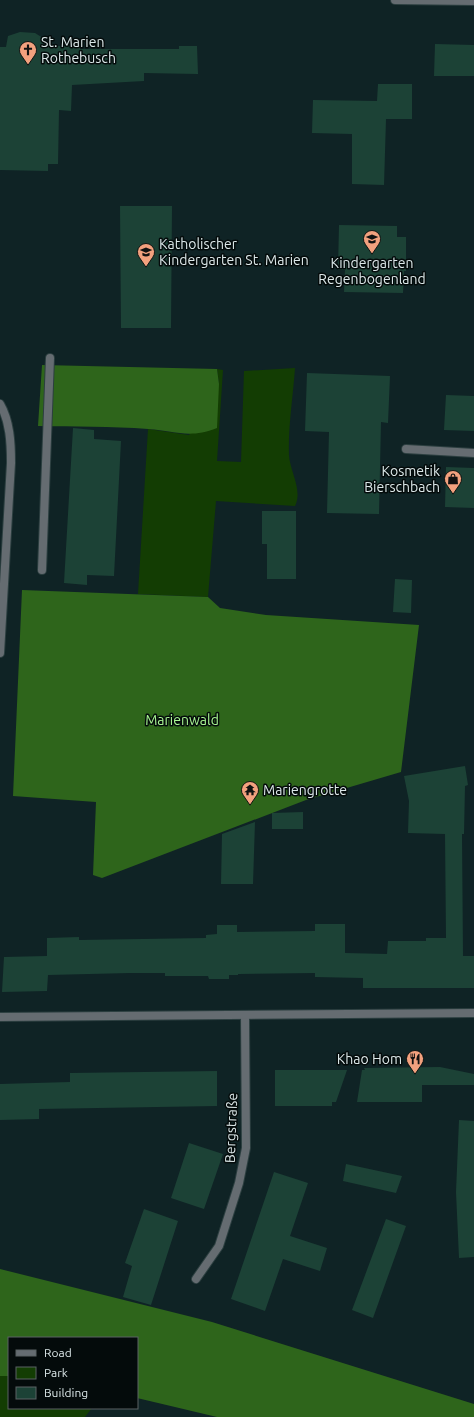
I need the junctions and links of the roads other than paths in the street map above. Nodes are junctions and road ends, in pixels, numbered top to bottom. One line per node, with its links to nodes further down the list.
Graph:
1 (395, 0): 2 (street)
2 (474, 1)
3 (50, 358): 7 (street)
4 (0, 404): 8 (street)
5 (406, 448): 6 (street)
6 (474, 453)
7 (42, 570)
8 (0, 653)
9 (474, 1013): 10 (street)
10 (246, 1016): 11 (street); 12 (street, Bergstraße)
11 (0, 1018)
12 (196, 1279)

